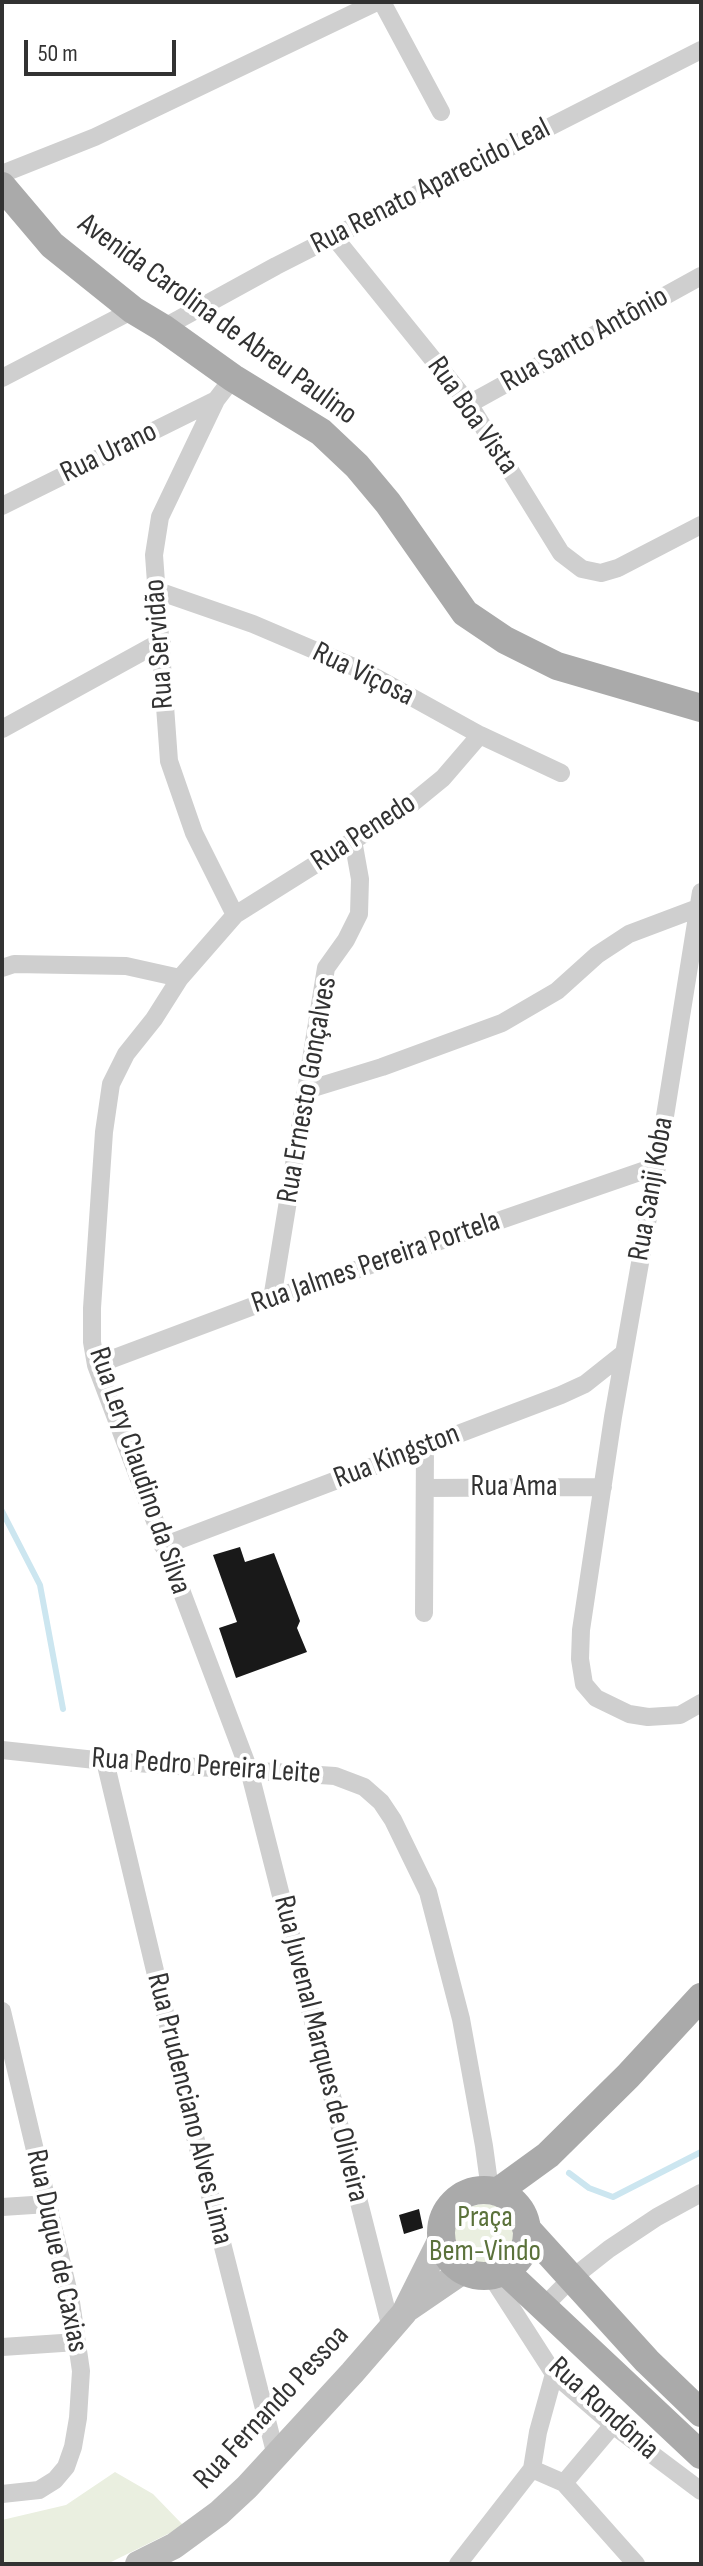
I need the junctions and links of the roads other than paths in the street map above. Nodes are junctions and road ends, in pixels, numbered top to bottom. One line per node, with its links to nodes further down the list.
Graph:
1 (380, 2): 3 (street); 4 (street)
2 (701, 50): 6 (street, Rua Renato Aparecido Leal)
3 (441, 112)
4 (2, 174)
5 (2, 186): 8 (main road, Avenida Carolina de Abreu Paulino)
6 (334, 237): 9 (street, Rua Renato Aparecido Leal); 12 (street, Rua Boa Vista)
7 (701, 276): 12 (street, Rua Santo Antônio)
8 (133, 310): 9 (main road, Avenida Carolina de Abreu Paulino); 10 (street)
9 (163, 328): 11 (main road, Avenida Carolina de Abreu Paulino)
10 (2, 378)
11 (224, 389): 13 (street, Rua Urano); 15 (street, Rua Servidão); 17 (main road, Avenida Carolina de Abreu Paulino)
12 (469, 404): 14 (street, Rua Boa Vista)
13 (2, 506)
14 (701, 525)
15 (158, 591): 16 (street, Rua Servidão); 19 (street, Rua Viçosa)
16 (162, 641): 18 (street); 23 (street, Rua Servidão)
17 (701, 708)
18 (2, 729)
19 (480, 735): 20 (street, Rua Viçosa); 21 (street, Rua Penedo)
20 (561, 773)
21 (353, 840): 23 (street, Rua Penedo); 26 (street, Rua Ernesto Gonçalves)
22 (699, 900): 26 (street); 27 (street, Rua Sanji Koba)
23 (235, 915): 25 (street, Rua Lery Claudino da Silva)
24 (2, 968): 25 (street)
25 (180, 978): 30 (street, Rua Lery Claudino da Silva)
26 (307, 1090): 28 (street, Rua Ernesto Gonçalves)
27 (657, 1166): 28 (street, Rua Jalmes Pereira Portela); 29 (street, Rua Sanji Koba)
28 (272, 1299): 30 (street, Rua Jalmes Pereira Portela)
29 (624, 1353): 31 (street, Rua Kingston); 32 (street, Rua Sanji Koba)
30 (96, 1365): 34 (street, Rua Lery Claudino da Silva)
31 (425, 1446): 33 (street); 34 (street, Rua Kingston)
32 (603, 1487): 33 (street, Rua Ama); 36 (street, Rua Sanji Koba)
33 (425, 1488): 35 (street)
34 (163, 1546): 39 (street, Rua Lery Claudino da Silva)
35 (424, 1613)
36 (701, 1703)
37 (2, 1750): 38 (street, Rua Pedro Pereira Leite)
38 (105, 1761): 39 (street, Rua Pedro Pereira Leite); 61 (street, Rua Prudenciano Alves Lima)
39 (249, 1770): 44 (street, Rua Pedro Pereira Leite); 54 (street, Rua Juvenal Marques de Oliveira)
40 (700, 2000): 43 (main road)
41 (2, 2011): 42 (street, Rua Duque de Caxias)
42 (9, 2065): 46 (street, Rua Duque de Caxias)
43 (548, 2155): 44 (main road); 48 (main road)
44 (493, 2191): 48 (main road); 49 (main road)
45 (701, 2193): 52 (street)
46 (48, 2204): 47 (street); 55 (street, Rua Duque de Caxias)
47 (2, 2207)
48 (525, 2222): 51 (main road); 52 (main road)
49 (441, 2239): 50 (main road); 54 (main road, Rua Fernando Pessoa)
50 (463, 2271): 51 (main road); 54 (main road, Rua Fernando Pessoa)
51 (498, 2273): 53 (main road); 57 (street, Rua Rondônia)
52 (571, 2279): 53 (street); 58 (main road)
53 (543, 2307): 60 (main road)
54 (397, 2320): 61 (main road, Rua Fernando Pessoa)
55 (77, 2342): 56 (street); 65 (street, Rua Duque de Caxias)
56 (2, 2347)
57 (554, 2374): 59 (street, Rua Rondônia); 62 (street)
58 (701, 2413)
59 (613, 2425): 63 (street); 64 (street, Rua Rondônia)
60 (701, 2455)
61 (276, 2456): 66 (main road, Rua Fernando Pessoa)
62 (532, 2469): 63 (street); 67 (street)
63 (564, 2483): 68 (street)
64 (701, 2491)
65 (2, 2494)
66 (138, 2564)
67 (458, 2564)
68 (636, 2564)

